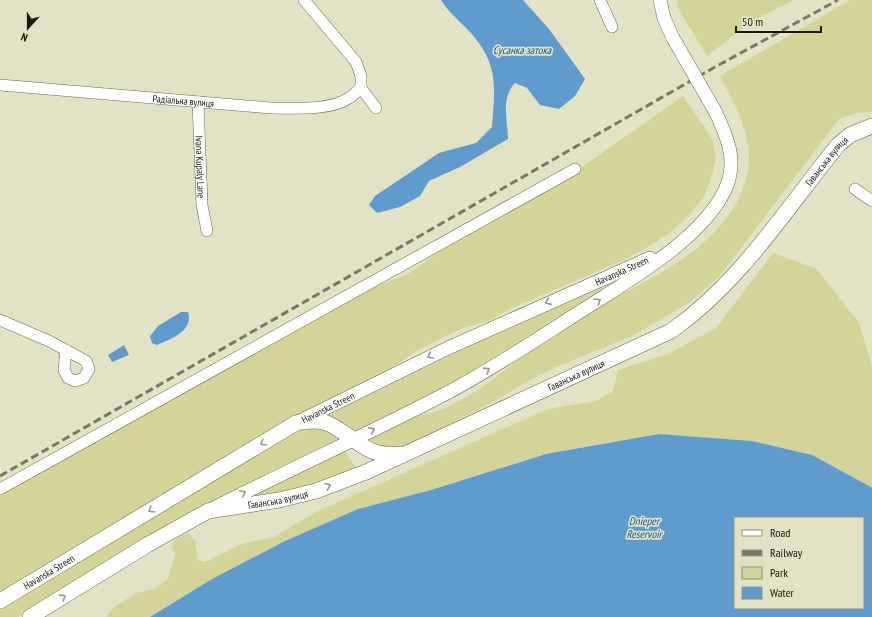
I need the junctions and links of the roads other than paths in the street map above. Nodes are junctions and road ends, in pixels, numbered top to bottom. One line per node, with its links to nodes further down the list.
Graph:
1 (304, 0): 6 (street)
2 (600, 0): 4 (street)
3 (660, 0): 14 (street, Havanska Streen, bridge)
4 (612, 27)
5 (0, 85): 7 (street, Радіальна вулиця)
6 (361, 88): 7 (street, Радіальна вулиця); 8 (street)
7 (198, 102): 13 (street, Ivana Kupaly Lane)
8 (376, 108)
9 (872, 126): 19 (main road, Гаванська вулиця)
10 (575, 169): 20 (street)
11 (854, 189): 12 (street)
12 (872, 202)
13 (207, 231)
14 (674, 248): 17 (street, Havanska Streen, one-way to 17); 18 (street, Havanska Streen, one-way to 14)
15 (0, 320): 16 (street)
16 (66, 350)
17 (296, 423): 18 (main road); 22 (main road, Havanska Streen, one-way to 22)
18 (352, 440): 19 (main road); 21 (street, Havanska Streen, one-way to 18)
19 (404, 454): 21 (main road, Гаванська вулиця, one-way to 19)
20 (0, 489)
21 (208, 511): 23 (main road, Havanska Streen, one-way to 21)
22 (0, 601)
23 (30, 617)

